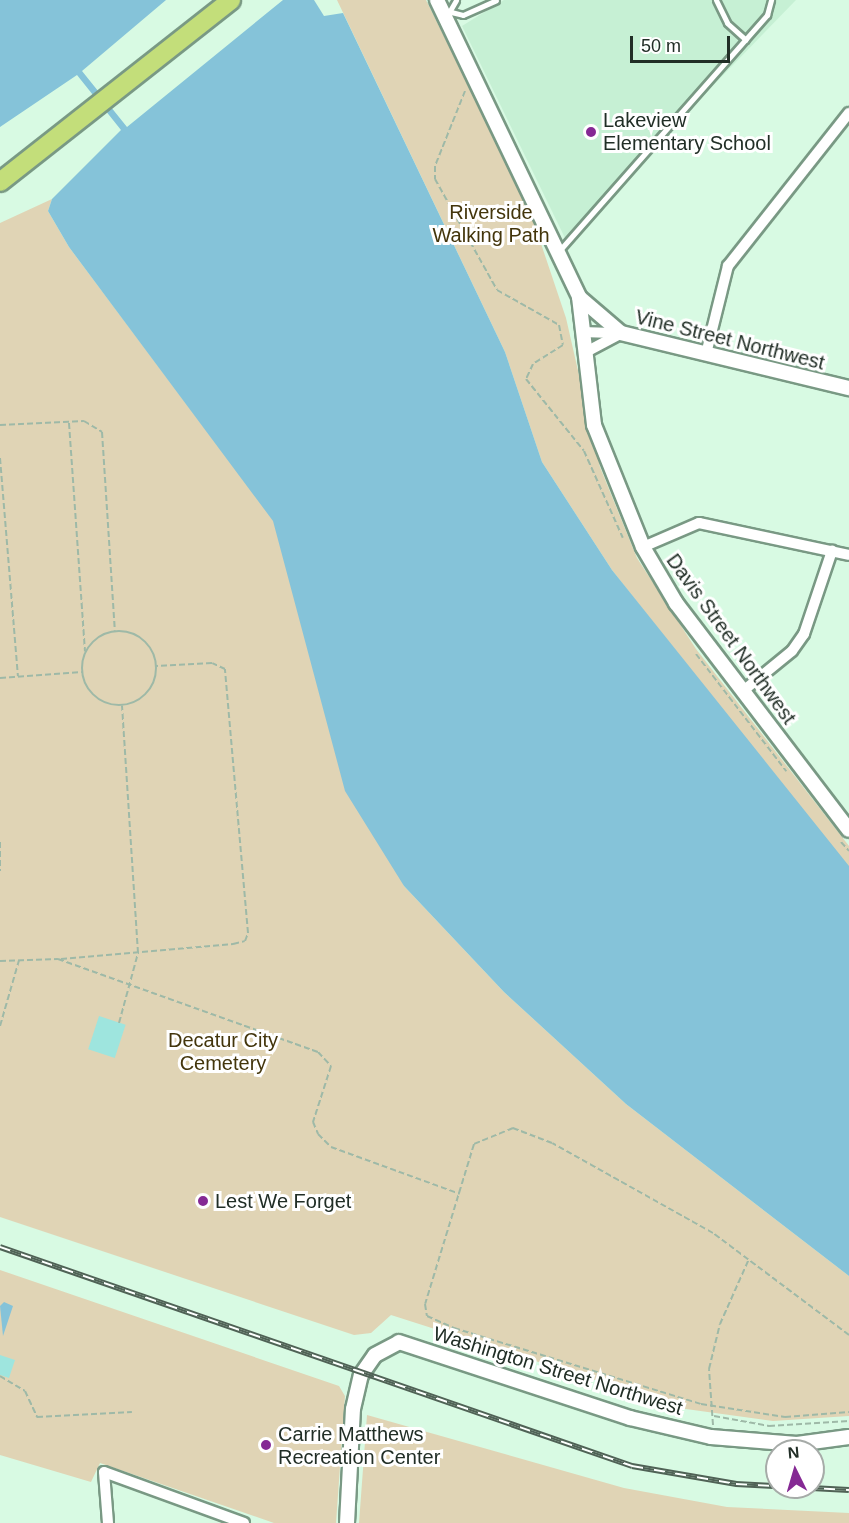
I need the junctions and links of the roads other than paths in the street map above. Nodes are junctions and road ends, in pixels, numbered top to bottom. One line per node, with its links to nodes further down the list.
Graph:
1 (231, 0): 10 (highway)
2 (437, 0): 7 (street, Davis Street Northwest)
3 (456, 0): 7 (lane)
4 (496, 0): 7 (lane)
5 (716, 0): 8 (lane)
6 (771, 0): 8 (lane)
7 (448, 14): 11 (street, Davis Street Northwest)
8 (746, 40): 11 (lane)
9 (849, 113): 16 (street)
10 (0, 182)
11 (559, 251): 12 (street, Davis Street Northwest)
12 (579, 297): 13 (street, Davis Street Northwest); 14 (street, Vine Street Northwest)
13 (582, 332): 14 (street); 15 (street, Davis Street Northwest)
14 (621, 333): 15 (street); 16 (street, Vine Street Northwest)
15 (586, 352): 18 (street, Davis Street Northwest)
16 (706, 354): 17 (street, Vine Street Northwest)
17 (849, 388)
18 (643, 548): 19 (street); 21 (street, Davis Street Northwest)
19 (831, 551): 20 (street); 21 (street)
20 (849, 555)
21 (743, 691): 22 (street, Davis Street Northwest)
22 (847, 825)
23 (849, 1437): 27 (street, Washington Street Northwest)
24 (231, 1521): 25 (street); 26 (street)
25 (108, 1523)
26 (244, 1523)
27 (347, 1523)

